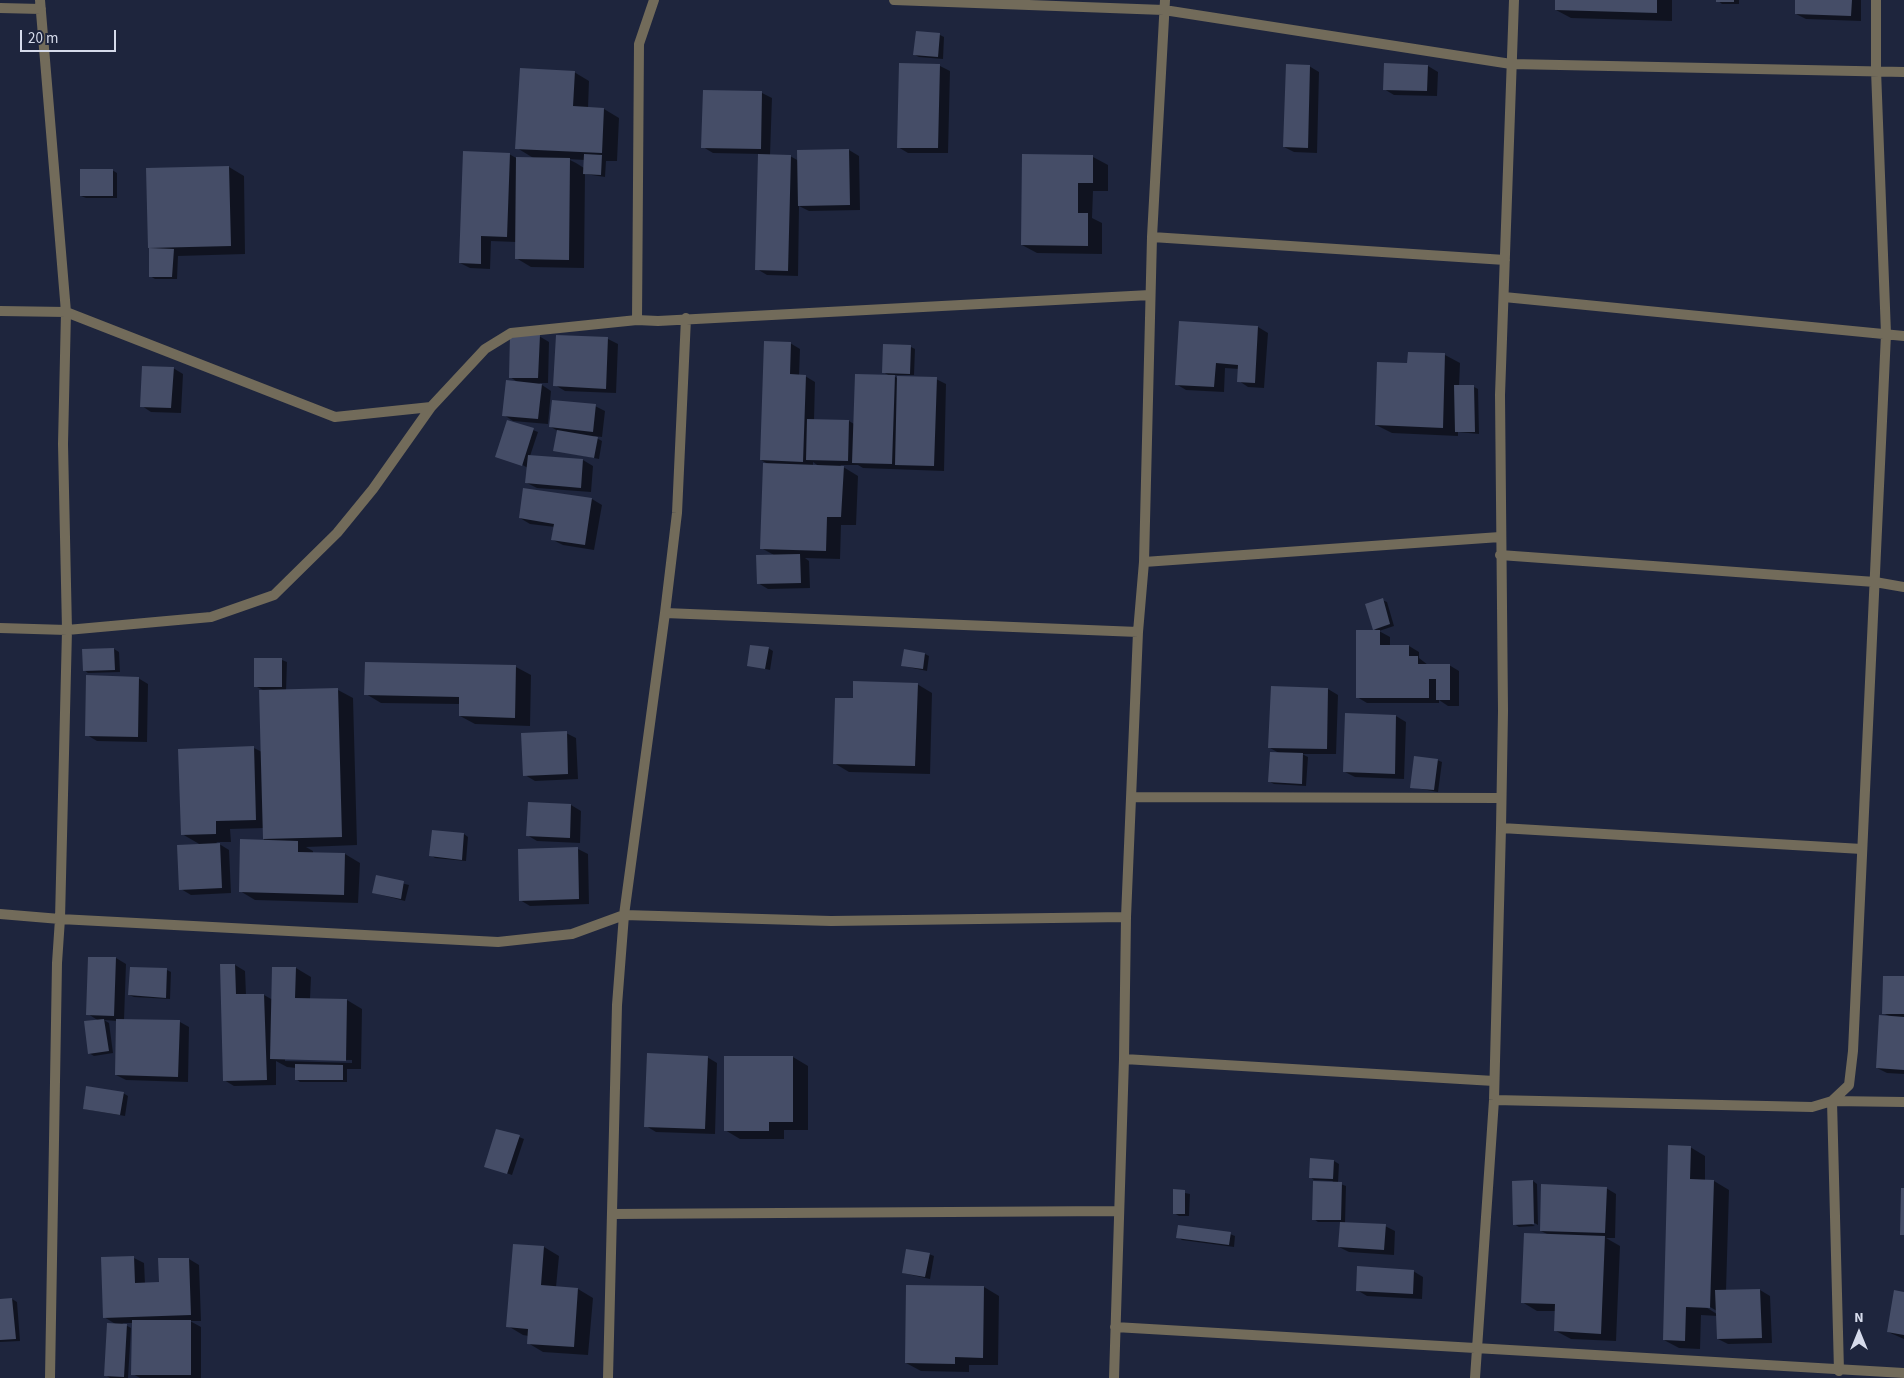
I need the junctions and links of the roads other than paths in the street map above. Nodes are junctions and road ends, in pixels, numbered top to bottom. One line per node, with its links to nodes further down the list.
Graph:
1 (654, 0): 18 (street)
2 (894, 0): 6 (street)
3 (1514, 0): 8 (street)
4 (1876, 0): 9 (street)
5 (41, 4): 7 (street); 16 (street)
6 (1165, 5): 8 (street); 11 (street)
7 (0, 8)
8 (1512, 64): 9 (street); 12 (street)
9 (1876, 70): 10 (street); 19 (street)
10 (1904, 72)
11 (1152, 237): 12 (street); 13 (street)
12 (1505, 260): 14 (street)
13 (1150, 295): 17 (street); 24 (street)
14 (1504, 297): 19 (street); 22 (street)
15 (0, 311): 16 (street)
16 (66, 312): 21 (street); 29 (street)
17 (686, 318): 18 (street); 27 (street)
18 (637, 320): 21 (street)
19 (1886, 334): 20 (street); 25 (street)
20 (1904, 336)
21 (431, 407): 29 (street)
22 (1500, 537): 23 (street); 24 (street)
23 (1500, 555): 25 (street); 32 (street)
24 (1144, 562): 30 (street)
25 (1874, 582): 26 (street); 34 (street)
26 (1904, 587)
27 (666, 613): 30 (street); 36 (street)
28 (0, 628): 29 (street)
29 (67, 630): 38 (street)
30 (1138, 632): 31 (street)
31 (1133, 797): 32 (street); 37 (street)
32 (1500, 798): 33 (street)
33 (1502, 828): 34 (street); 40 (street)
34 (1862, 848): 42 (street)
35 (0, 914): 38 (street)
36 (624, 914): 37 (street); 38 (street); 45 (street)
37 (1126, 917): 39 (street)
38 (60, 919): 50 (street)
39 (1124, 1059): 40 (street); 44 (street)
40 (1494, 1081): 41 (street)
41 (1494, 1100): 42 (street); 47 (street)
42 (1832, 1101): 43 (street); 48 (street)
43 (1904, 1102)
44 (1119, 1210): 45 (street); 46 (street)
45 (612, 1214): 51 (street)
46 (1115, 1327): 47 (street); 52 (street)
47 (1477, 1347): 48 (street); 53 (street)
48 (1839, 1371): 49 (street)
49 (1904, 1373)
50 (50, 1378)
51 (608, 1378)
52 (1114, 1378)
53 (1475, 1378)

